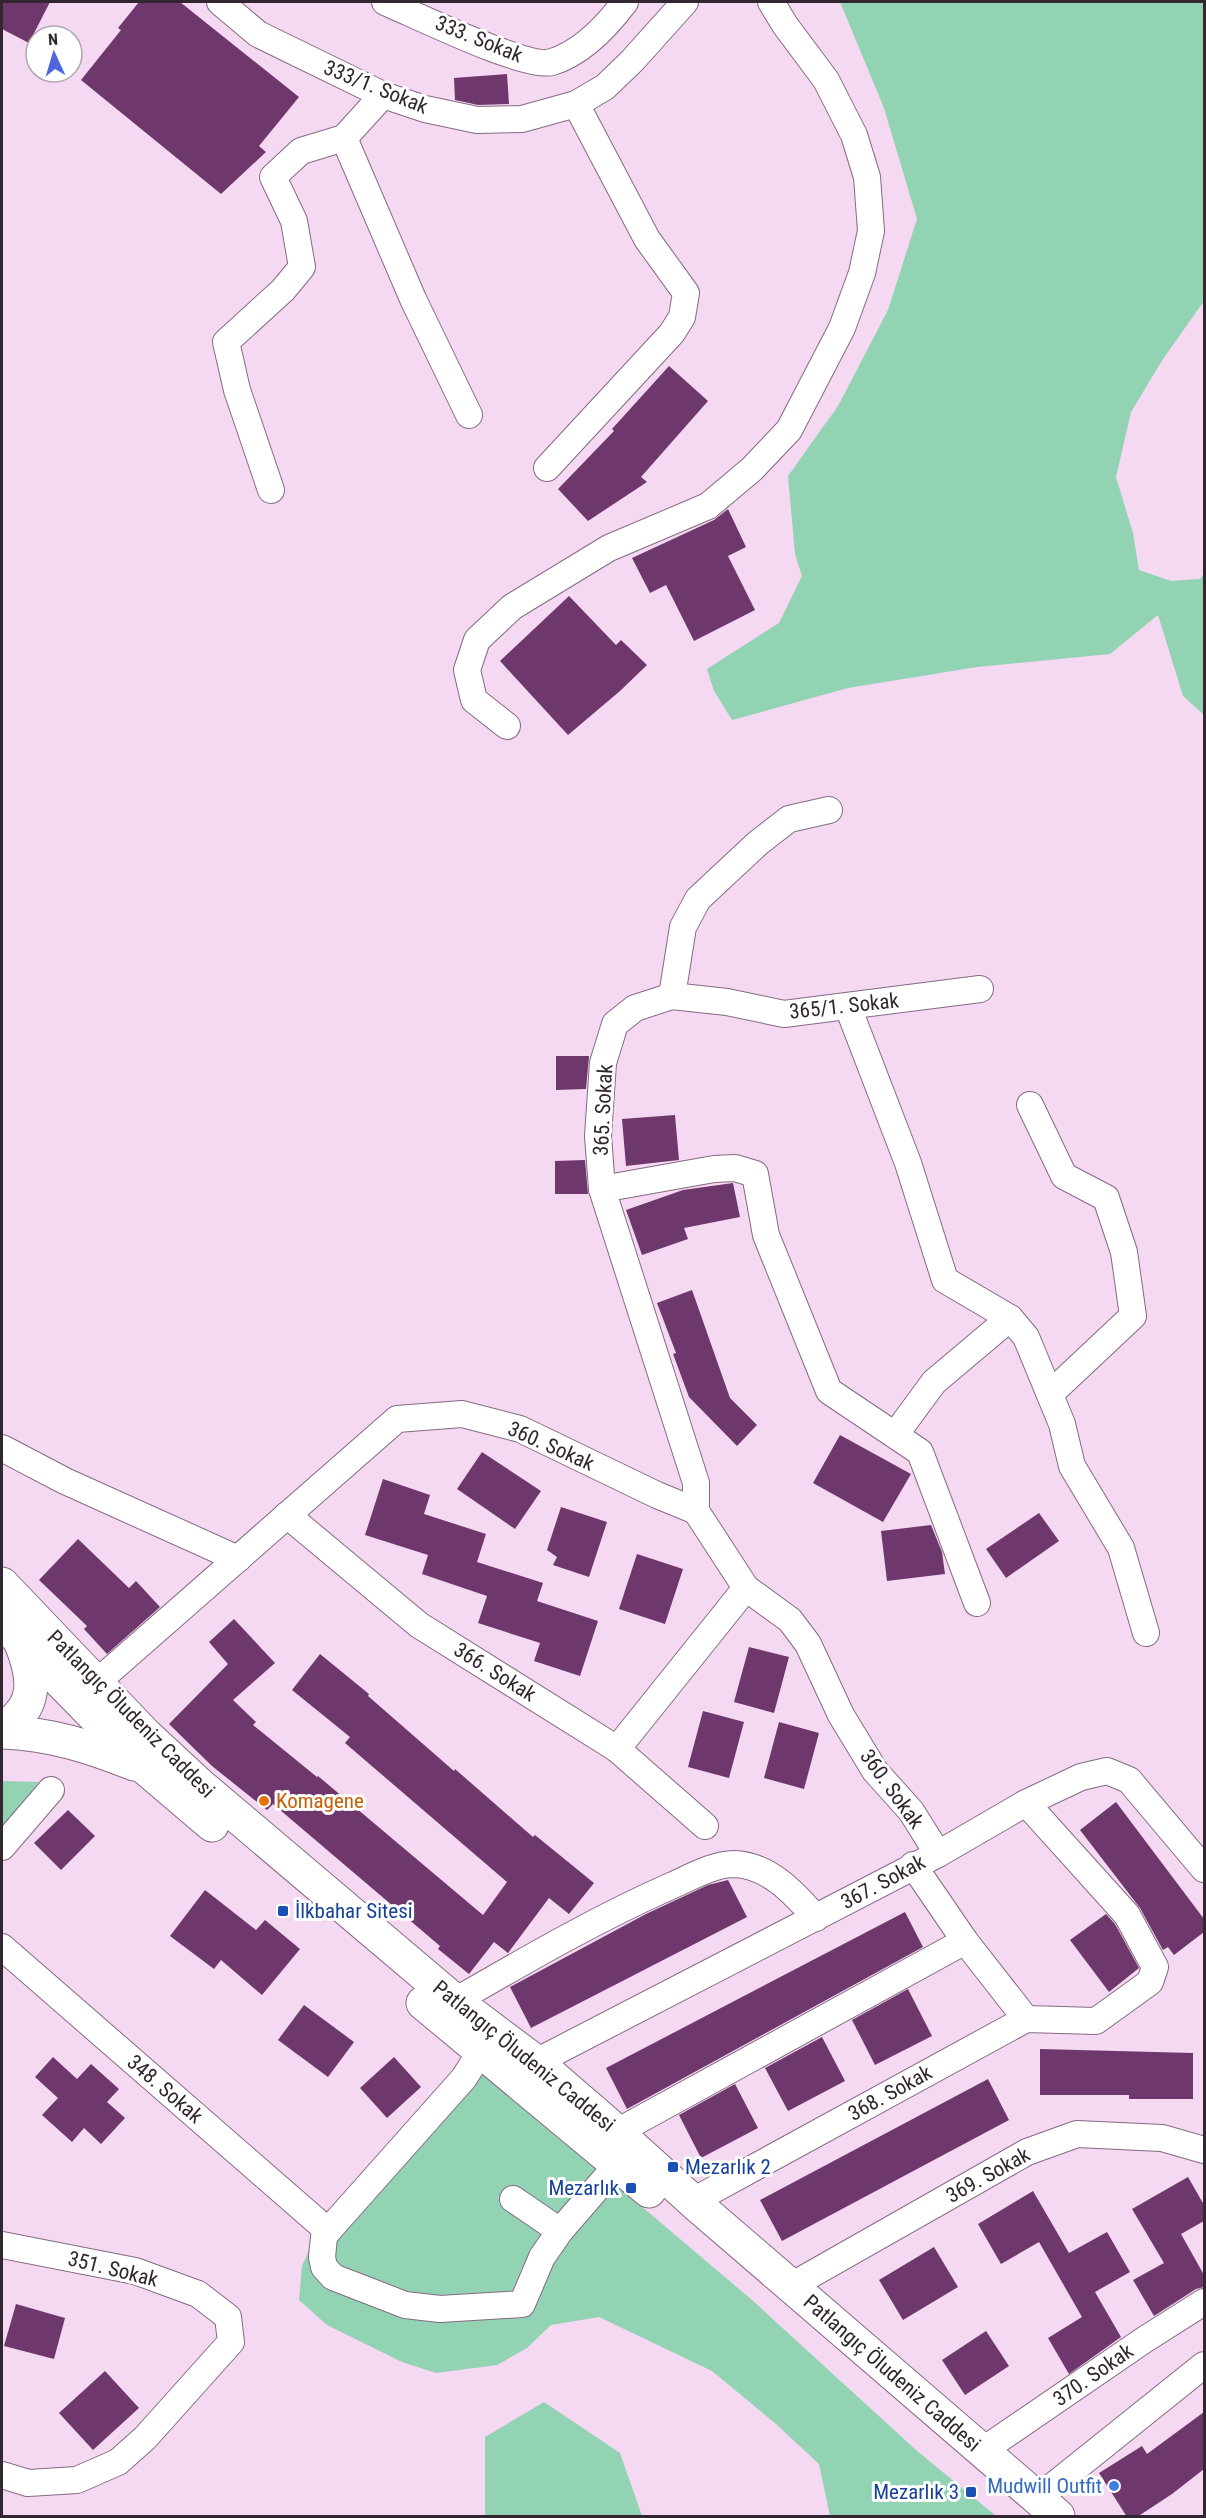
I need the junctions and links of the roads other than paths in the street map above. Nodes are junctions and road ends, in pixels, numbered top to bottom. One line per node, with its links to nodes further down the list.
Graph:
1 (220, 2): 6 (street, 333/1. Sokak)
2 (385, 2): 3 (street, 333. Sokak)
3 (625, 2)
4 (685, 2): 7 (street, 333/1. Sokak)
5 (771, 2): 12 (street)
6 (383, 95): 7 (street, 333/1. Sokak); 8 (street)
7 (576, 104): 10 (street)
8 (344, 138): 9 (street); 11 (street)
9 (469, 415)
10 (547, 468)
11 (271, 490)
12 (507, 726)
13 (829, 810): 15 (street)
14 (980, 989): 16 (street, 365/1. Sokak)
15 (672, 996): 16 (street, 365/1. Sokak); 18 (street, 365. Sokak)
16 (848, 1007): 19 (street)
17 (1030, 1105): 20 (street)
18 (602, 1189): 21 (street); 23 (street, 365. Sokak)
19 (1010, 1318): 20 (street); 21 (street)
20 (1050, 1394): 30 (street)
21 (895, 1435): 28 (street)
22 (2, 1448): 25 (street)
23 (696, 1511): 24 (street, 360. Sokak); 27 (street, 360. Sokak)
24 (287, 1515): 25 (street, 360. Sokak); 34 (street, 366. Sokak)
25 (238, 1559): 31 (street, 360. Sokak)
26 (2, 1584): 31 (main road, Patlangıç Öludeniz Caddesi)
27 (746, 1588): 34 (street); 40 (street, 360. Sokak)
28 (977, 1603)
29 (10, 1631): 31 (main road, Patlangıç Öludeniz Caddesi); 32 (main road)
30 (1146, 1634)
31 (88, 1691): 33 (main road); 35 (main road, Patlangıç Öludeniz Caddesi); 46 (main road, Patlangıç Öludeniz Caddesi)
32 (2, 1730): 33 (main road)
33 (34, 1733): 35 (main road)
34 (617, 1749): 38 (street, 366. Sokak)
35 (144, 1768): 48 (main road, Patlangıç Öludeniz Caddesi)
36 (51, 1790): 39 (street)
37 (1026, 1803): 40 (street, 367. Sokak); 42 (street, 367. Sokak); 47 (street)
38 (705, 1826)
39 (2, 1847)
40 (938, 1854): 41 (street, 367. Sokak)
41 (913, 1865): 43 (street, 367. Sokak); 44 (street)
42 (1204, 1869)
43 (816, 1918): 46 (street); 49 (street, 367. Sokak)
44 (965, 1941): 47 (street); 50 (street)
45 (2, 1947): 55 (street, 348. Sokak)
46 (454, 2001): 49 (main road, Patlangıç Öludeniz Caddesi)
47 (1026, 2019): 53 (street, 368. Sokak)
48 (481, 2051): 50 (main road, Patlangıç Öludeniz Caddesi); 55 (street)
49 (536, 2062): 50 (main road, Patlangıç Öludeniz Caddesi)
50 (618, 2148): 53 (main road, Patlangıç Öludeniz Caddesi); 54 (street); 62 (main road, Patlangıç Öludeniz Caddesi)
51 (1204, 2150): 57 (street, 369. Sokak)
52 (513, 2199): 54 (street)
53 (693, 2202): 57 (main road, Patlangıç Öludeniz Caddesi)
54 (560, 2231): 55 (street)
55 (326, 2234)
56 (2, 2245): 61 (street, 351. Sokak)
57 (790, 2286): 60 (main road, Patlangıç Öludeniz Caddesi)
58 (1204, 2302): 60 (street, 370. Sokak)
59 (1204, 2365): 62 (street)
60 (982, 2451): 62 (main road, Patlangıç Öludeniz Caddesi)
61 (2, 2475)
62 (1040, 2510)

